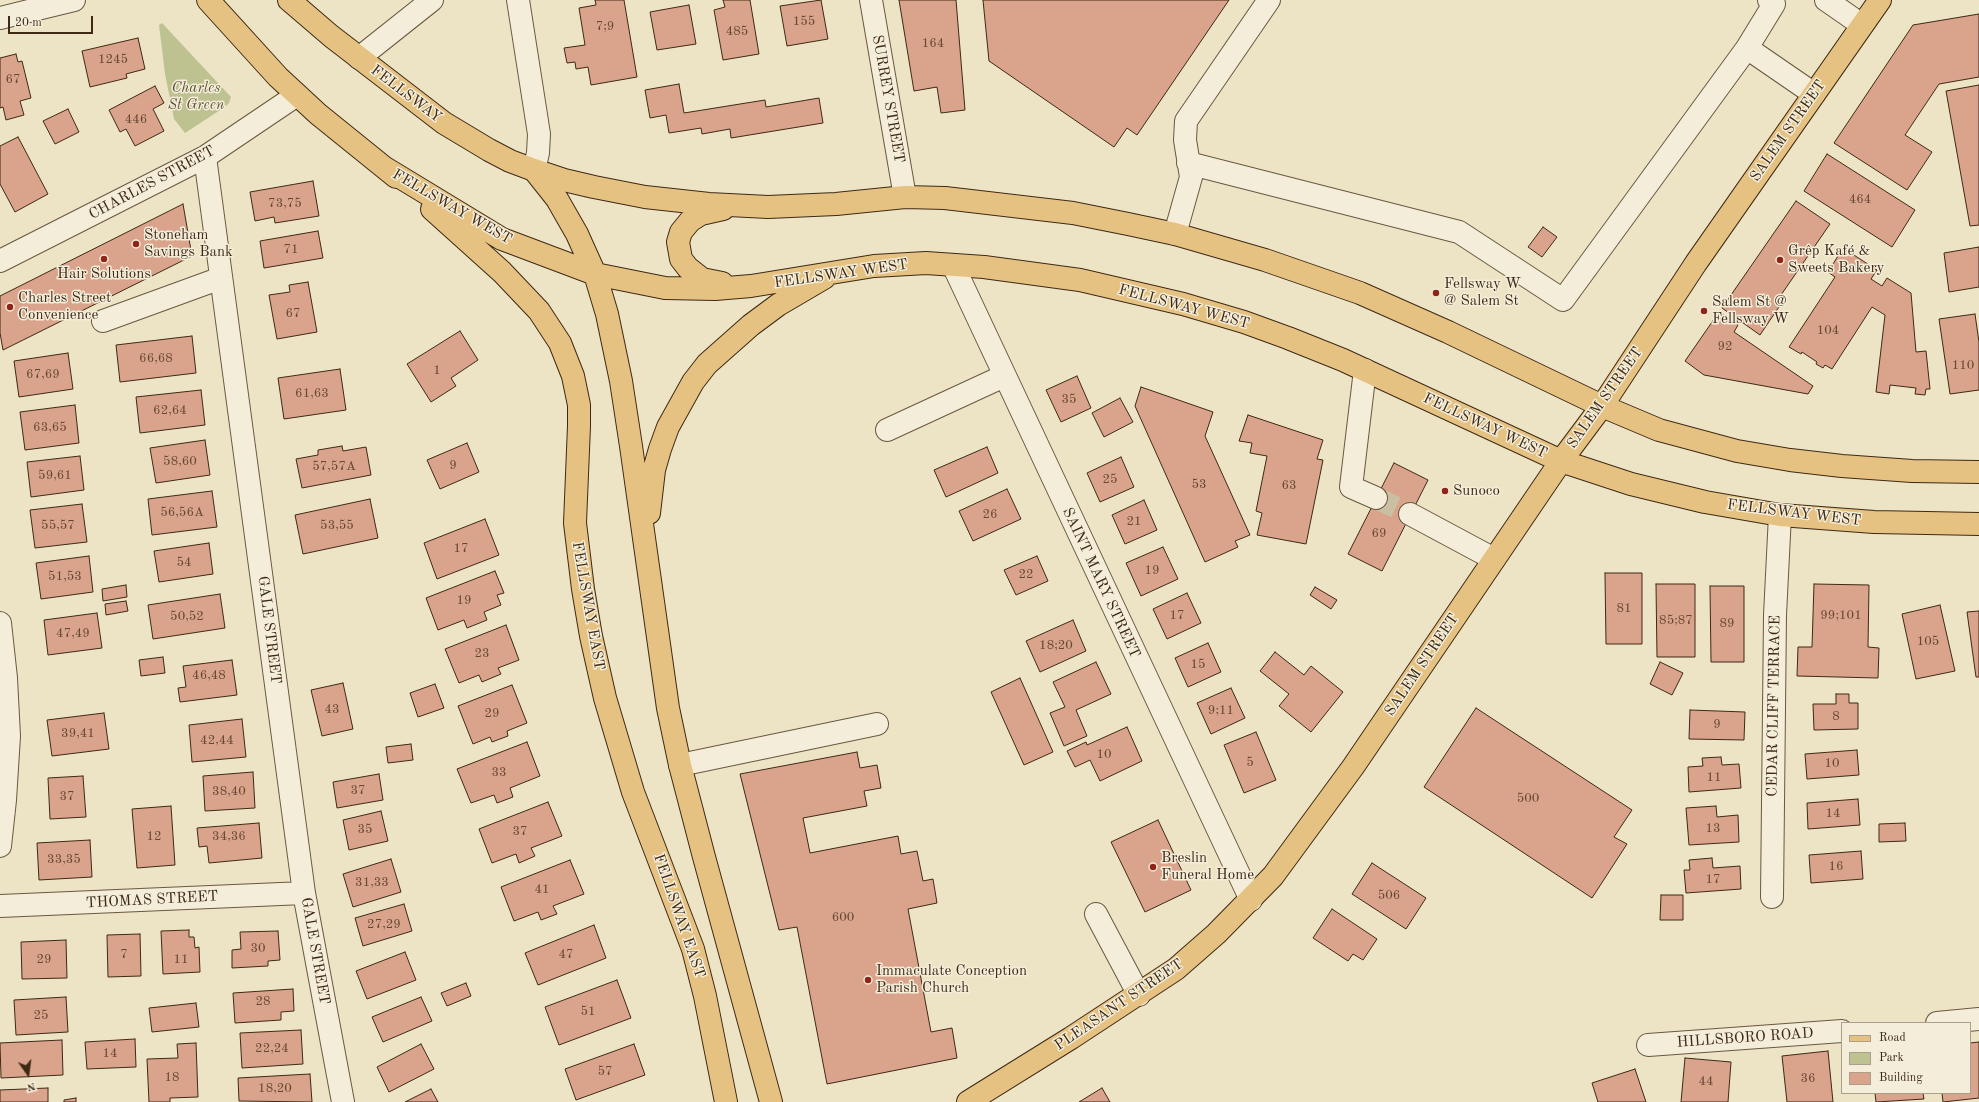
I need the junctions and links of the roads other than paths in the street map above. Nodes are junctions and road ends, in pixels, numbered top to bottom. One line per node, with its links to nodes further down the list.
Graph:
1 (74, 0): 11 (street)
2 (208, 0): 16 (main road)
3 (289, 0): 14 (main road, FELLSWAY)
4 (432, 0): 14 (street)
5 (518, 0): 20 (street)
6 (870, 0): 21 (street, SURREY STREET)
7 (1269, 0): 18 (street)
8 (1769, 0): 13 (street)
9 (1826, 0): 12 (street)
10 (1880, 0): 12 (main road, SALEM STREET)
11 (0, 18)
12 (1862, 26): 15 (main road, SALEM STREET)
13 (1747, 48): 15 (street); 18 (street)
14 (359, 58): 20 (main road, FELLSWAY)
15 (1814, 94): 33 (main road, SALEM STREET)
16 (297, 95): 17 (street, CHARLES STREET); 19 (main road)
17 (205, 157): 24 (street, CHARLES STREET); 28 (street, GALE STREET)
18 (1188, 163): 23 (street)
19 (385, 168): 27 (main road, FELLSWAY WEST); 59 (main road, FELLSWAY EAST)
20 (534, 170): 22 (main road); 27 (main road)
21 (905, 197): 22 (main road); 23 (main road)
22 (768, 207): 29 (main road)
23 (1175, 234): 33 (main road)
24 (0, 261)
25 (953, 265): 26 (main road, FELLSWAY WEST); 31 (main road, FELLSWAY WEST); 32 (street, SAINT MARY STREET)
26 (836, 271): 29 (main road, FELLSWAY WEST); 42 (main road)
27 (595, 274): 29 (main road, FELLSWAY WEST); 42 (main road)
28 (221, 278): 30 (street); 48 (street, GALE STREET)
29 (751, 286)
30 (103, 321)
31 (1365, 370): 35 (main road, FELLSWAY WEST); 37 (street)
32 (1004, 376): 34 (street); 50 (street, SAINT MARY STREET)
33 (1602, 406): 35 (main road, SALEM STREET); 36 (main road)
34 (887, 430)
35 (1561, 461): 39 (main road, FELLSWAY WEST); 41 (main road, SALEM STREET)
36 (1979, 472)
37 (1376, 498)
38 (1410, 514): 41 (street)
39 (1780, 515): 40 (main road, FELLSWAY WEST); 49 (street, CEDAR CLIFF TERRACE)
40 (1979, 524)
41 (1494, 560): 47 (main road, SALEM STREET)
42 (648, 570): 45 (main road)
43 (0, 623): 46 (street)
44 (877, 724): 45 (street)
45 (680, 765): 60 (main road)
46 (0, 846)
47 (1290, 856): 50 (main road, PLEASANT STREET)
48 (304, 893): 51 (street, THOMAS STREET); 58 (street, GALE STREET)
49 (1772, 897)
50 (1251, 900): 53 (main road, PLEASANT STREET)
51 (0, 906)
52 (1096, 914): 53 (street)
53 (1139, 995): 61 (main road, PLEASANT STREET)
54 (1979, 1020): 55 (street)
55 (1951, 1022)
56 (1841, 1031): 57 (street, HILLSBORO ROAD)
57 (1648, 1045)
58 (344, 1102)
59 (726, 1102)
60 (771, 1102)
61 (968, 1102)

